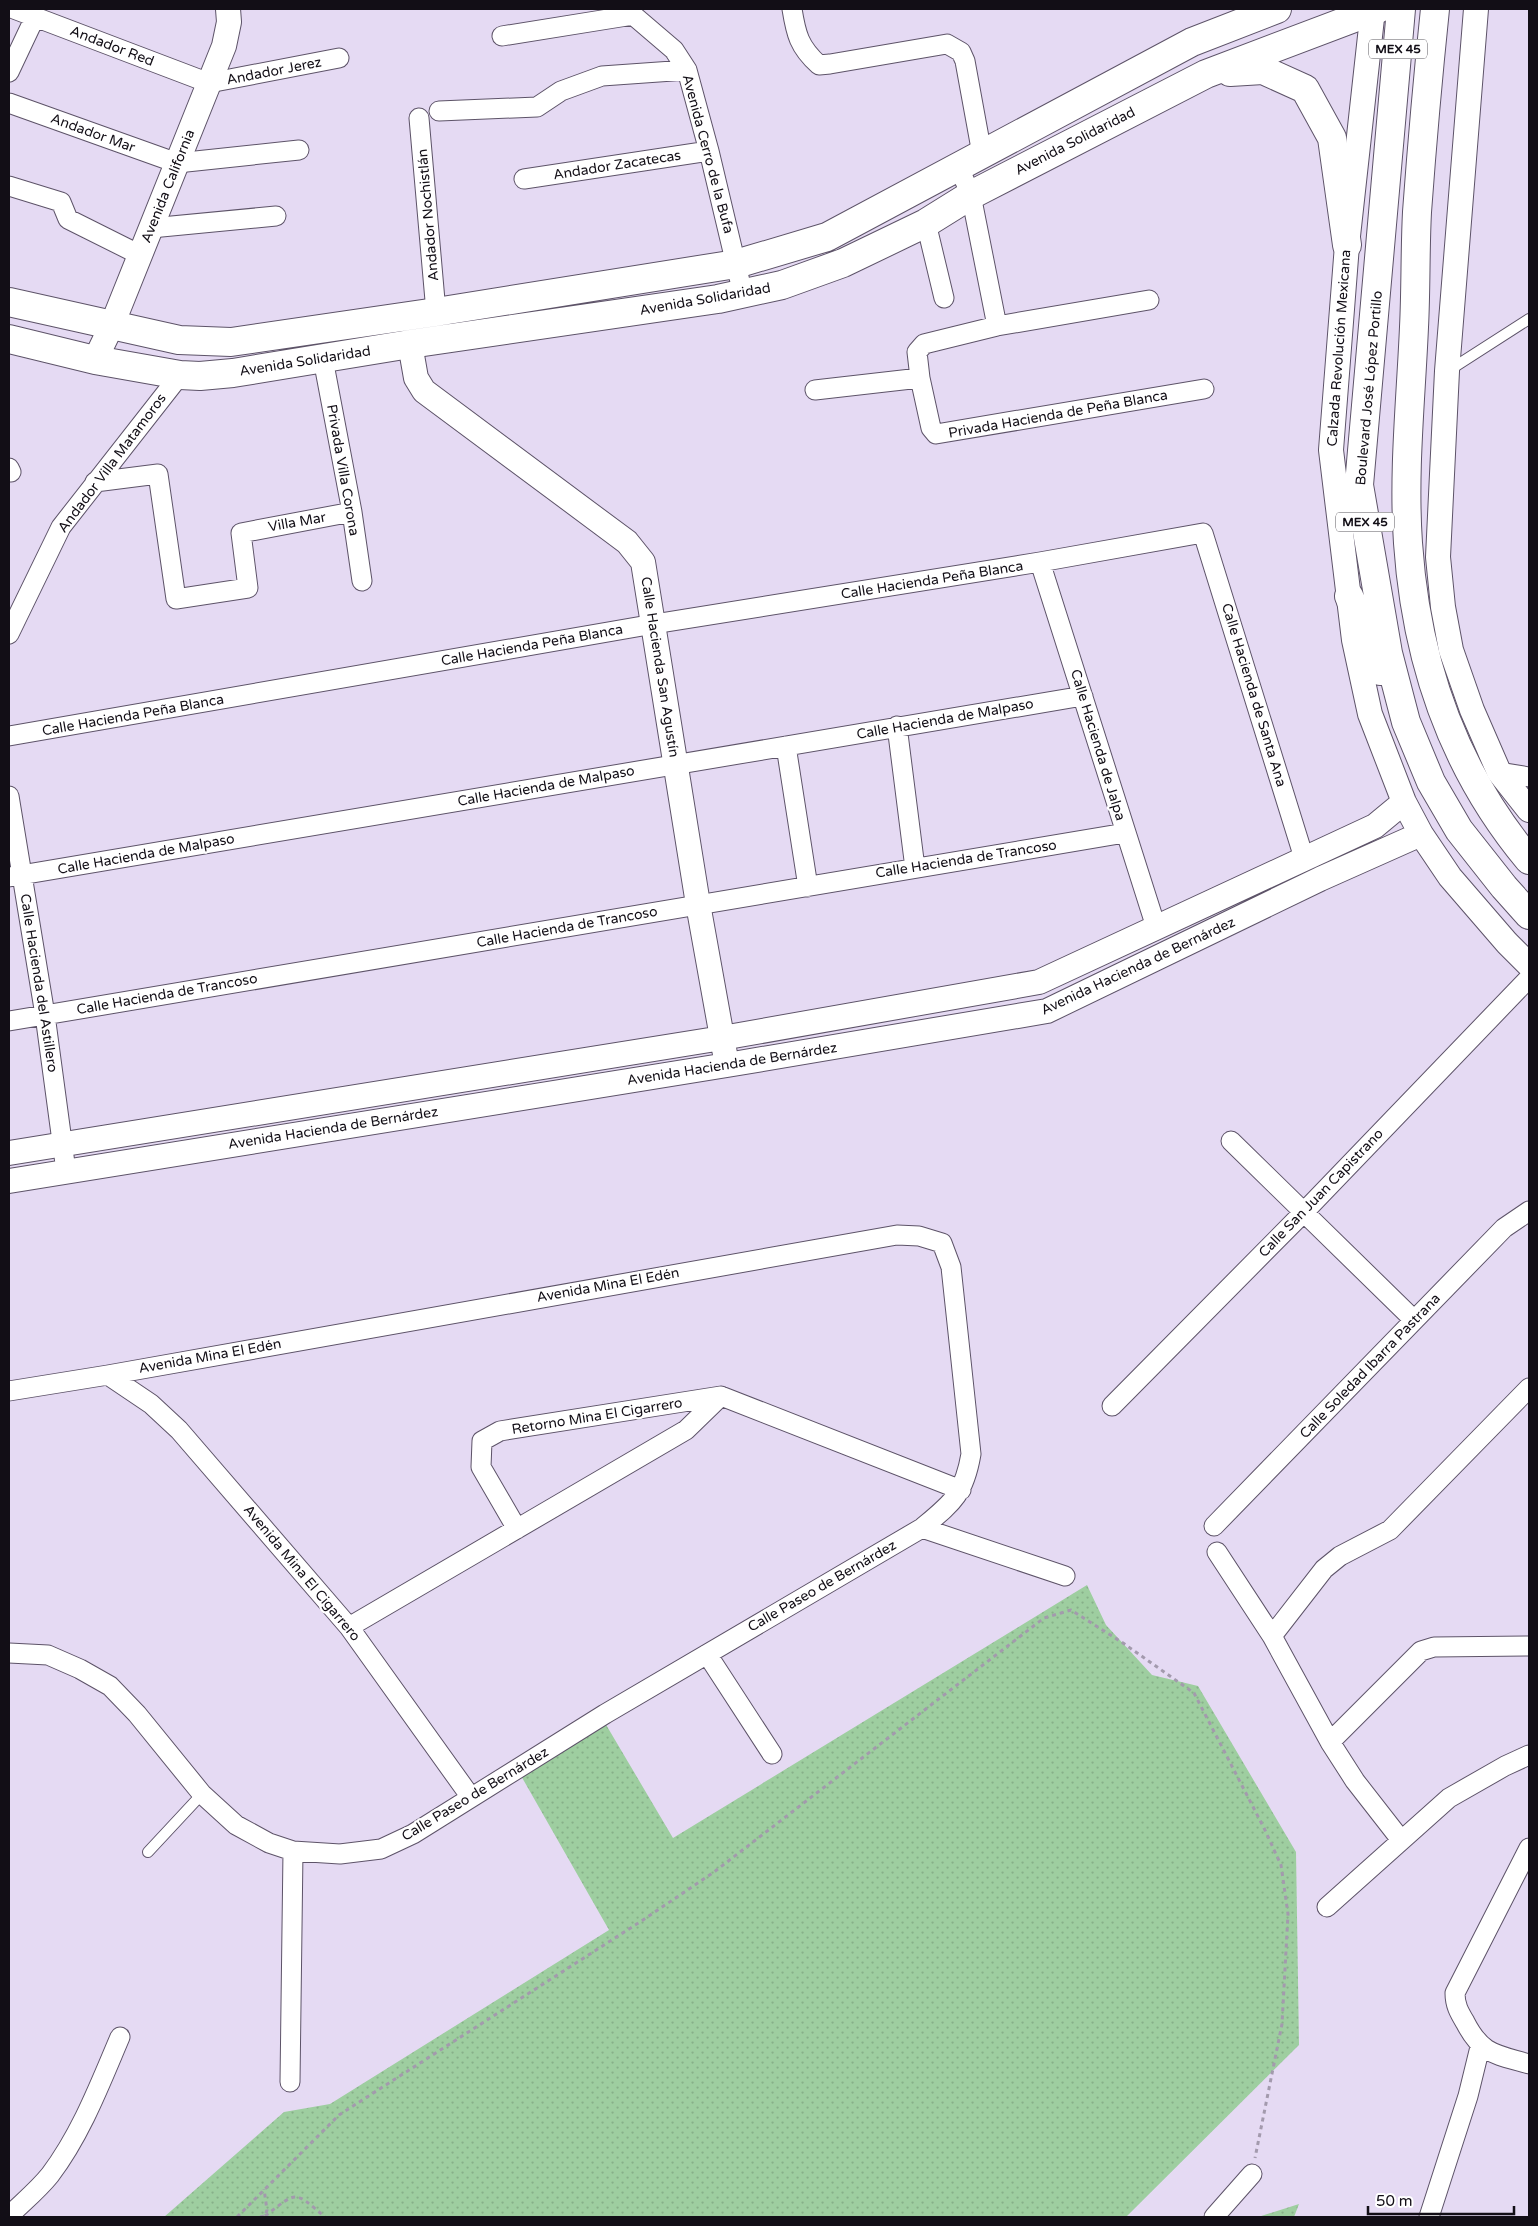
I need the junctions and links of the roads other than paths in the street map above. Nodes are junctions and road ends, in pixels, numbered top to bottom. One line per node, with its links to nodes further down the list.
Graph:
1 (14, 9): 10 (street, Andador Red)
2 (228, 9): 16 (street, Avenida California)
3 (792, 9): 22 (street)
4 (1277, 9): 22 (main road, Avenida Solidaridad)
5 (1401, 9): 60 (main road, Boulevard José López Portillo / MEX 45)
6 (1435, 9): 73 (main road, MEX 45)
7 (1476, 9): 46 (street)
8 (1375, 10): 15 (main road, Avenida Solidaridad); 31 (street, Calzada Revolución Mexicana)
9 (629, 12): 11 (street); 13 (street, Avenida Cerro de la Bufa)
10 (35, 17): 14 (street); 16 (street, Andador Red)
11 (502, 36)
12 (339, 58): 16 (street, Andador Jerez)
13 (686, 70): 18 (street); 21 (street, Avenida Cerro de la Bufa)
14 (9, 72)
15 (1206, 74): 27 (main road, Avenida Solidaridad); 31 (main road)
16 (210, 83): 23 (street, Avenida California)
17 (9, 103): 23 (street, Andador Mar)
18 (439, 111)
19 (419, 118): 38 (street, Andador Nochistlán)
20 (299, 150): 23 (street)
21 (709, 151): 25 (street, Andador Zacatecas); 33 (street, Avenida Cerro de la Bufa)
22 (982, 154): 24 (main road, Avenida Solidaridad)
23 (177, 163): 30 (street, Avenida California)
24 (958, 168): 27 (street); 33 (main road, Avenida Solidaridad)
25 (524, 179)
26 (9, 186): 32 (street)
27 (971, 195): 29 (main road, Avenida Solidaridad); 41 (street)
28 (276, 216): 30 (street)
29 (926, 223): 34 (main road, Avenida Solidaridad); 35 (street)
30 (151, 228): 32 (street, Avenida California)
31 (1347, 245): 56 (street, Calzada Revolución Mexicana)
32 (140, 255): 40 (street, Avenida California)
33 (736, 264): 34 (street, Avenida Cerro de la Bufa); 38 (main road, Avenida Solidaridad)
34 (743, 294): 43 (main road, Avenida Solidaridad)
35 (944, 298)
36 (1149, 300): 41 (street, Privada Hacienda de Peña Blanca)
37 (9, 302): 40 (main road, Avenida Solidaridad)
38 (436, 312): 40 (main road, Avenida Solidaridad)
39 (1529, 319): 46 (lane)
40 (112, 325): 45 (street, Avenida California)
41 (997, 326): 48 (street, Privada Hacienda de Peña Blanca)
42 (9, 339): 45 (main road, Avenida Solidaridad)
43 (410, 344): 44 (main road, Avenida Solidaridad); 57 (street, Calle Hacienda San Agustín)
44 (323, 359): 47 (main road, Avenida Solidaridad); 52 (street, Privada Villa Corona)
45 (95, 360): 47 (main road, Avenida Solidaridad)
46 (1447, 371): 65 (street)
47 (180, 375): 51 (street, Andador Villa Matamoros)
48 (920, 378): 49 (street, Privada Hacienda de Peña Blanca); 50 (street)
49 (1204, 389)
50 (815, 390)
51 (95, 482): 52 (street, Villa Mar); 58 (street, Andador Villa Matamoros)
52 (352, 512): 55 (street, Privada Villa Corona)
53 (1204, 533): 54 (street, Calle Hacienda Peña Blanca); 72 (street, Calle Hacienda de Santa Ana)
54 (1040, 562): 57 (street, Calle Hacienda Peña Blanca); 59 (street, Calle Hacienda de Jalpa)
55 (362, 581)
56 (1350, 596): 60 (main road); 68 (street, Calzada Revolución Mexicana)
57 (654, 624): 62 (street, Calle Hacienda Peña Blanca); 64 (street, Calle Hacienda San Agustín)
58 (9, 634)
59 (1083, 696): 61 (street, Calle Hacienda de Malpaso); 70 (street, Calle Hacienda de Jalpa)
60 (1406, 722): 78 (main road, Boulevard José López Portillo / MEX 45)
61 (897, 726): 63 (street, Calle Hacienda de Malpaso); 74 (street)
62 (9, 736)
63 (786, 746): 64 (street, Calle Hacienda de Malpaso); 76 (street)
64 (675, 764): 75 (street, Calle Hacienda de Malpaso); 77 (street, Calle Hacienda San Agustín)
65 (1499, 772): 66 (street); 69 (street)
66 (1529, 777)
67 (9, 796): 75 (street, Calle Hacienda del Astillero)
68 (1404, 802): 71 (street, Calzada Revolución Mexicana); 72 (street, Avenida Hacienda de Bernárdez)
69 (1529, 810)
70 (1125, 833): 74 (street, Calle Hacienda de Trancoso); 79 (street, Calle Hacienda de Jalpa)
71 (1421, 834): 80 (street, Calzada Revolución Mexicana); 85 (street, Avenida Hacienda de Bernárdez)
72 (1304, 858): 79 (street, Avenida Hacienda de Bernárdez)
73 (1529, 860)
74 (915, 868): 76 (street, Calle Hacienda de Trancoso)
75 (15, 876): 82 (street, Calle Hacienda del Astillero)
76 (808, 886): 77 (street, Calle Hacienda de Trancoso)
77 (698, 904): 82 (street, Calle Hacienda de Trancoso); 84 (street, Calle Hacienda San Agustín)
78 (1529, 915)
79 (1156, 927): 84 (street, Avenida Hacienda de Bernárdez)
80 (1529, 965)
81 (1529, 978): 92 (street, Calle San Juan Capistrano)
82 (45, 1015): 83 (street, Calle Hacienda de Trancoso); 87 (street, Calle Hacienda del Astillero)
83 (9, 1021)
84 (722, 1038): 85 (street, Calle Hacienda San Agustín); 87 (street, Avenida Hacienda de Bernárdez)
85 (727, 1065): 89 (street, Avenida Hacienda de Bernárdez)
86 (1231, 1141): 92 (street)
87 (62, 1144): 88 (street, Avenida Hacienda de Bernárdez); 89 (street, Calle Hacienda del Astillero)
88 (9, 1153)
89 (66, 1171): 90 (street, Avenida Hacienda de Bernárdez)
90 (9, 1181)
91 (1529, 1211): 93 (street, Calle Soledad Ibarra Pastrana)
92 (1304, 1212): 93 (street); 98 (street, Calle San Juan Capistrano)
93 (1414, 1320): 100 (street, Calle Soledad Ibarra Pastrana)
94 (108, 1375): 96 (street, Avenida Mina El Edén); 99 (street, Avenida Mina El Edén); 105 (street, Avenida Mina El Cigarrero)
95 (1529, 1388): 106 (street)
96 (9, 1390)
97 (721, 1396): 99 (street); 102 (street, Retorno Mina El Cigarrero); 102 (street, Retorno Mina El Cigarrero)
98 (1112, 1406)
99 (955, 1498): 101 (street, Calle Paseo de Bernárdez)
100 (1214, 1526)
101 (922, 1528): 104 (street); 109 (street, Calle Paseo de Bernárdez)
102 (517, 1529): 105 (street, Retorno Mina El Cigarrero)
103 (1217, 1552): 106 (street)
104 (1066, 1576)
105 (350, 1627): 114 (street, Avenida Mina El Cigarrero)
106 (1272, 1636): 110 (street)
107 (1529, 1646): 110 (street)
108 (9, 1653): 113 (street, Calle Paseo de Bernárdez)
109 (707, 1654): 111 (street); 114 (street, Calle Paseo de Bernárdez)
110 (1330, 1742): 115 (street)
111 (772, 1754)
112 (1529, 1756): 115 (street)
113 (202, 1794): 117 (street, Calle Paseo de Bernárdez); 118 (lane)
114 (470, 1796): 117 (street, Calle Paseo de Bernárdez)
115 (1402, 1840): 119 (street)
116 (1529, 1848): 121 (street)
117 (293, 1851): 123 (street)
118 (148, 1852)
119 (1327, 1907)
120 (120, 2037): 125 (street)
121 (1480, 2047): 122 (street); 127 (street)
122 (1529, 2064)
123 (290, 2082)
124 (1252, 2174): 126 (street)
125 (9, 2217)
126 (1214, 2217)
127 (1429, 2217)

